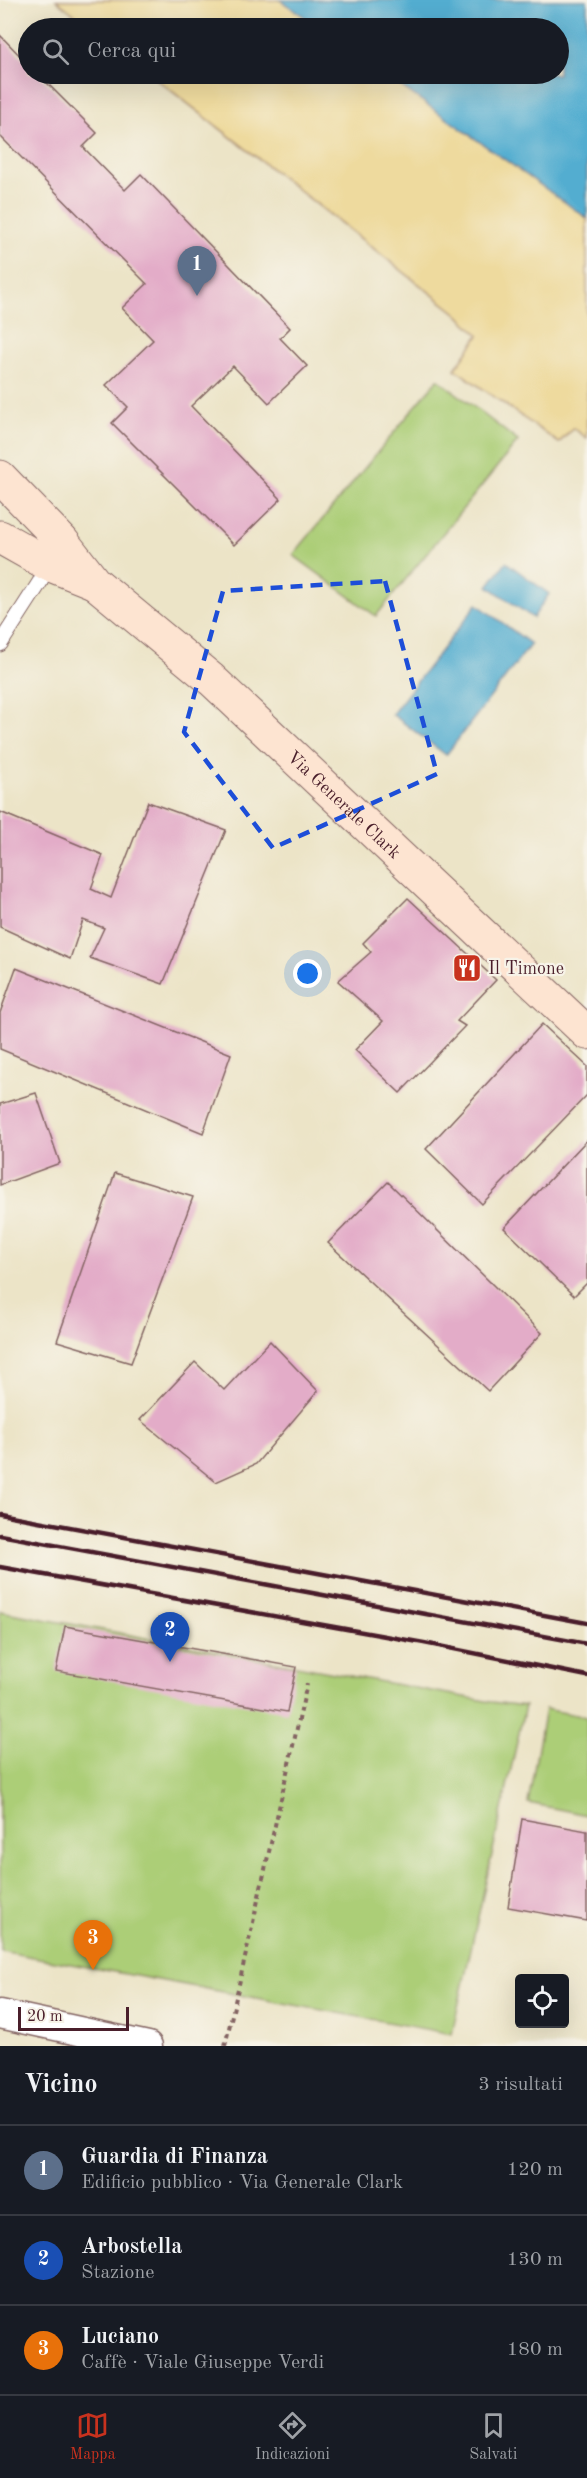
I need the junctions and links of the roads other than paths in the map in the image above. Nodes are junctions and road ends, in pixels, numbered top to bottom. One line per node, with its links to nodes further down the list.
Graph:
1 (0, 477): 2 (main road, Via Generale Clark)
2 (51, 530): 4 (lane); 5 (main road, Via Generale Clark)
3 (0, 537): 4 (main road, Via Generale Clark)
4 (48, 564): 5 (main road, Via Generale Clark); 6 (lane)
5 (94, 582): 7 (main road, Via Generale Clark)
6 (0, 644)
7 (587, 1033)
8 (0, 2014): 9 (street)
9 (148, 2046)

